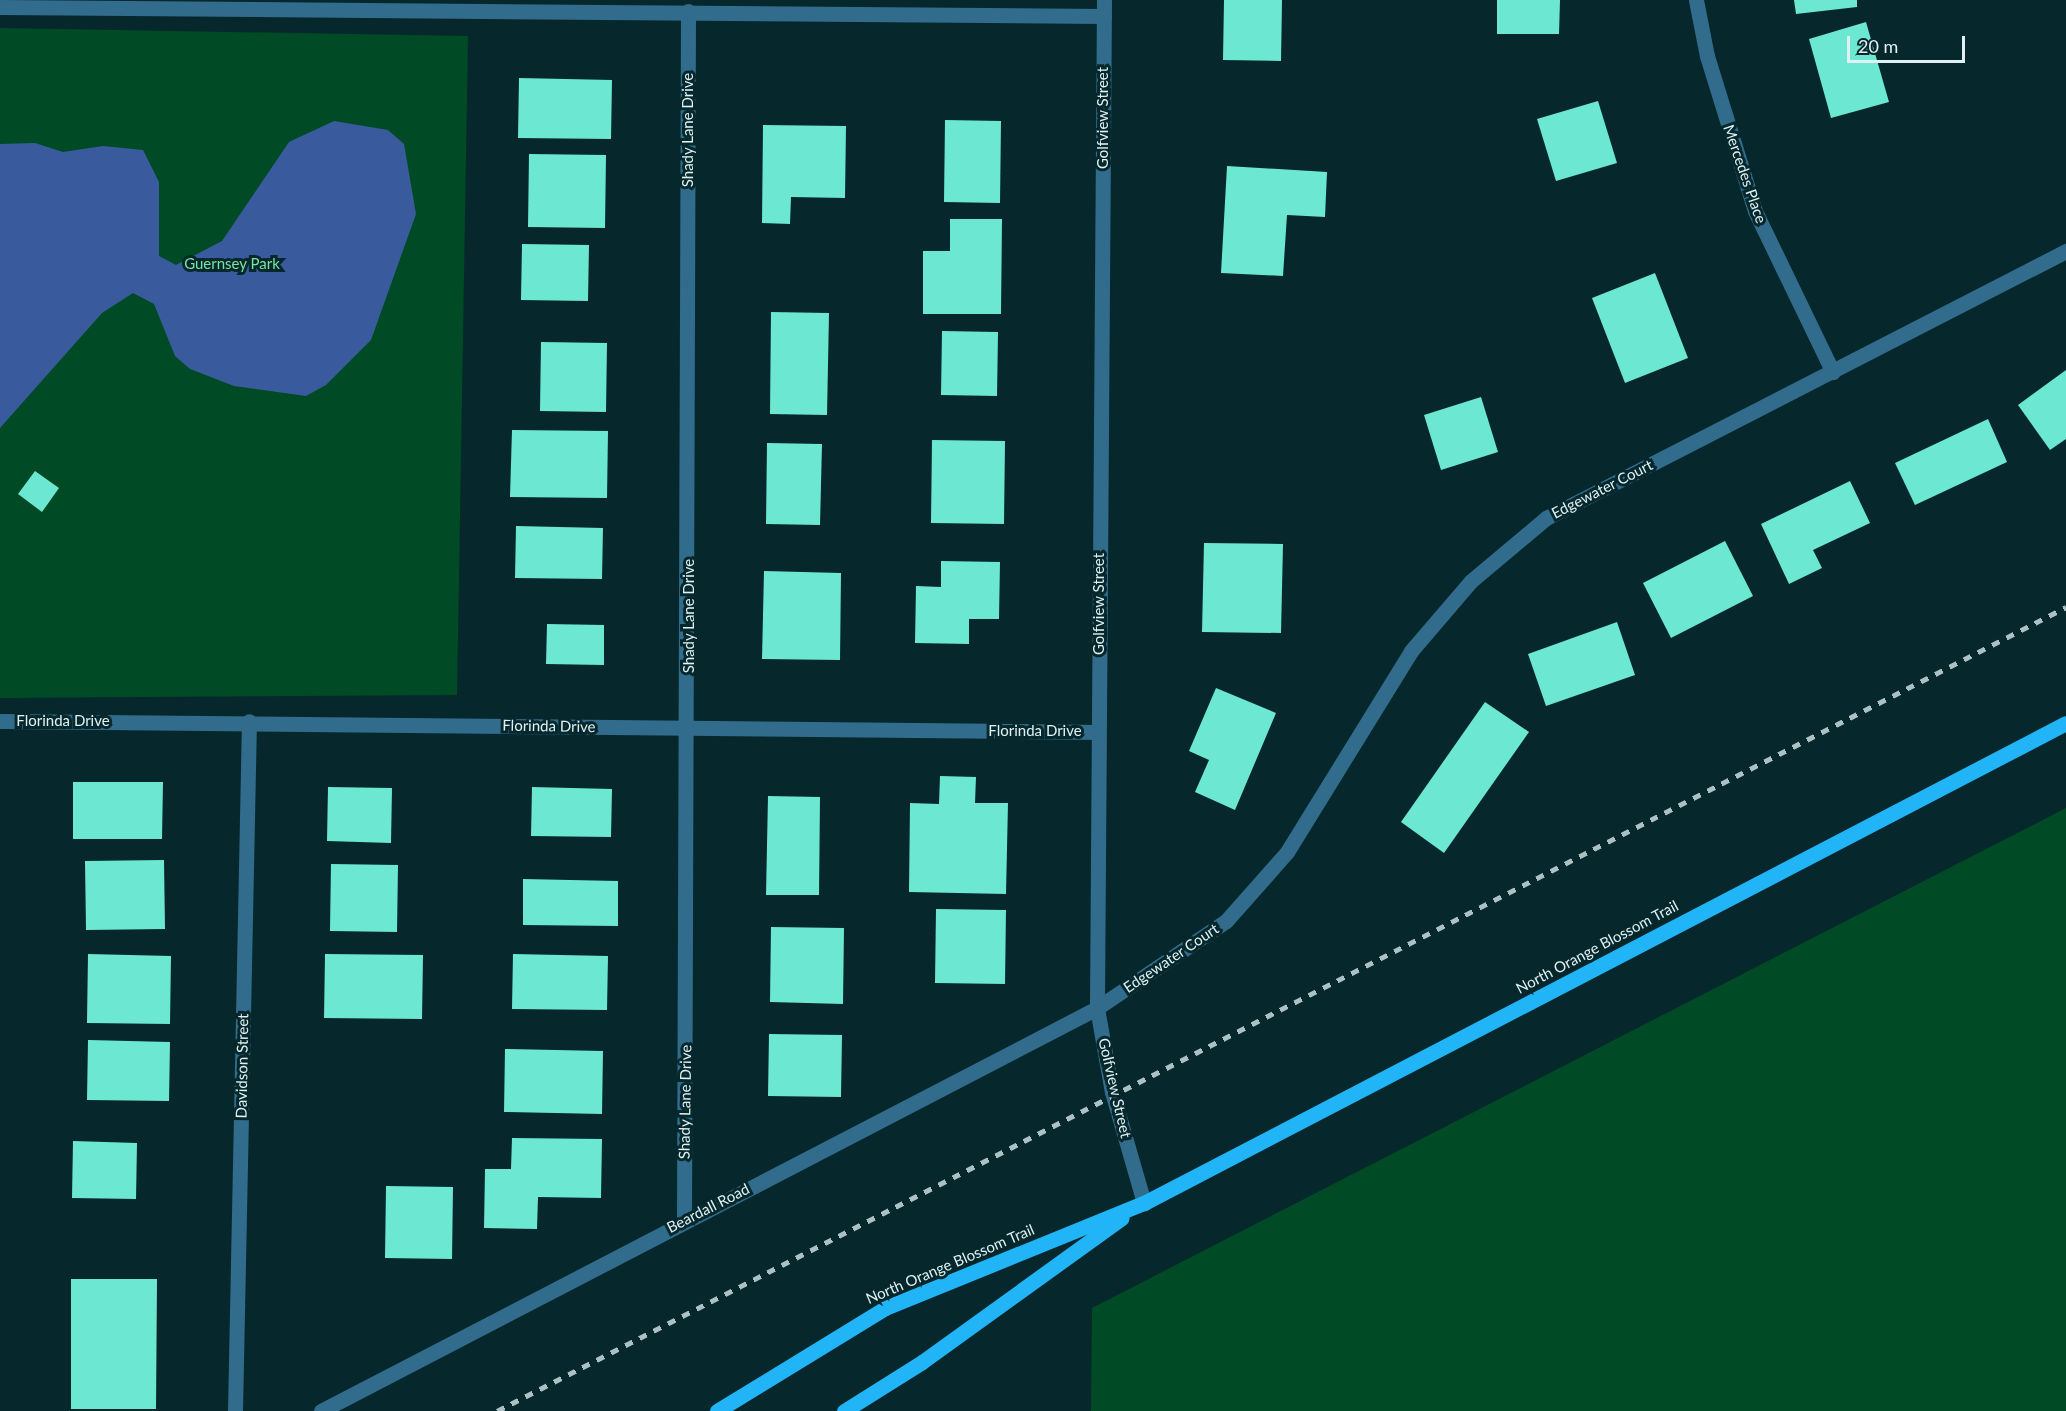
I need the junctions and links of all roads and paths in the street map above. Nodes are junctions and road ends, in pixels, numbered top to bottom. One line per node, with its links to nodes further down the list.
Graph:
1 (1696, 0): 7 (street, Mercedes Place)
2 (515, 4): 3 (street); 5 (street)
3 (0, 7)
4 (1104, 8): 5 (street); 12 (street, Golfview Street)
5 (688, 11): 11 (street, Shady Lane Drive)
6 (2066, 251): 7 (street, Edgewater Court)
7 (1833, 372): 13 (street, Edgewater Court)
8 (0, 721): 9 (street, Florinda Drive)
9 (249, 721): 11 (street, Florinda Drive); 16 (street, Davidson Street)
10 (2066, 723): 14 (main road, North Orange Blossom Trail)
11 (689, 728): 12 (street, Florinda Drive); 15 (street, Shady Lane Drive)
12 (1098, 732): 13 (street, Golfview Street)
13 (1097, 1008): 14 (street, Golfview Street); 15 (street, Beardall Road)
14 (1144, 1203): 18 (main road, North Orange Blossom Trail); 19 (main road, North Orange Blossom Trail)
15 (684, 1220): 17 (street, Beardall Road)
16 (235, 1411)
17 (321, 1411)
18 (717, 1411)
19 (844, 1411)

